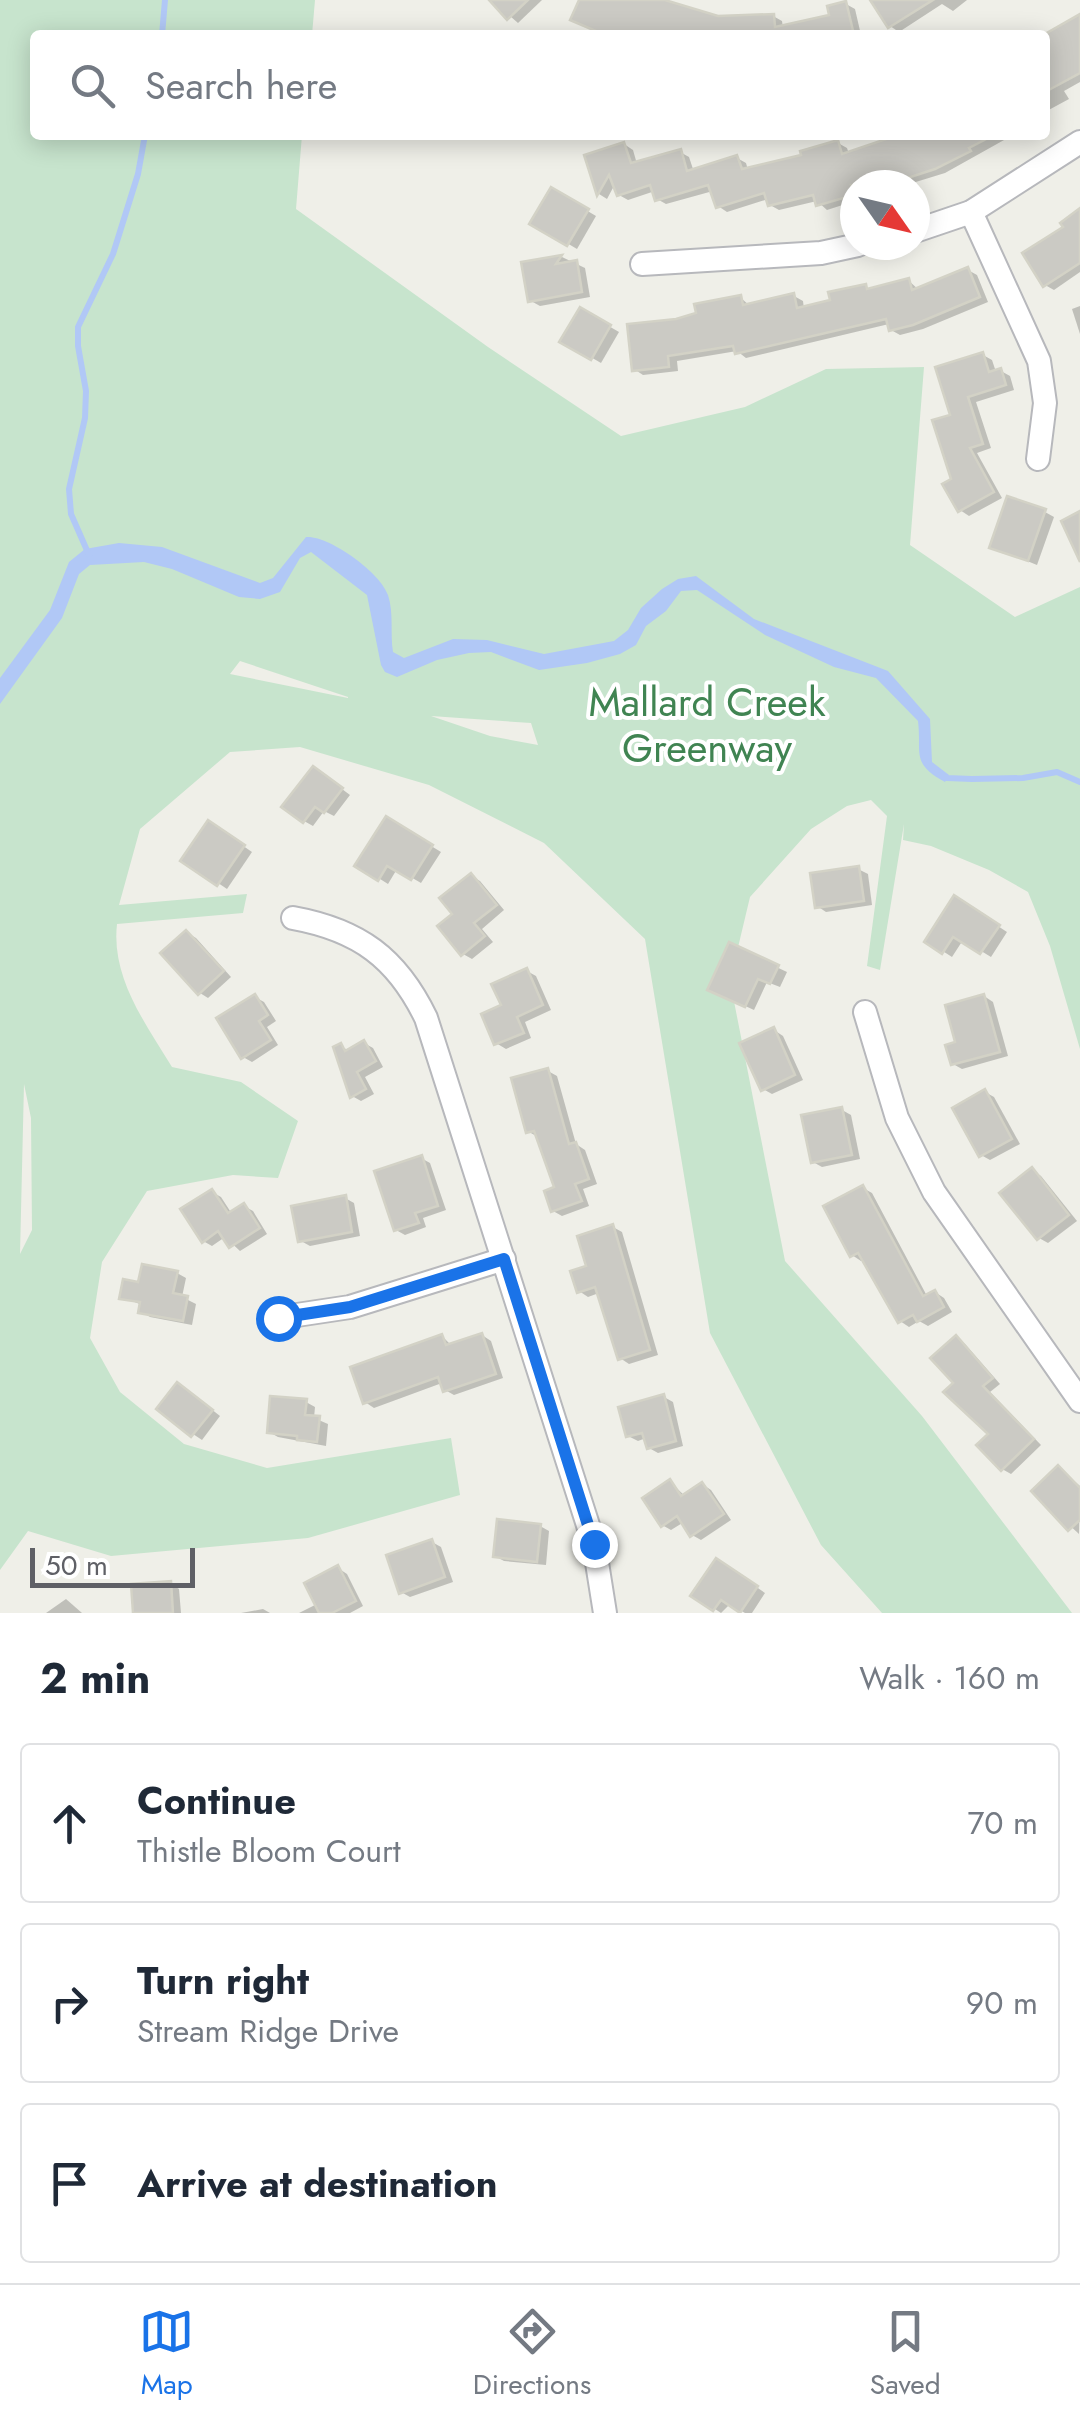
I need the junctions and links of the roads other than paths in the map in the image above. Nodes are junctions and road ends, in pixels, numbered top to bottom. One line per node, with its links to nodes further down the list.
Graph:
1 (1080, 142): 2 (street)
2 (971, 212): 3 (street); 6 (street)
3 (930, 226)
4 (840, 249): 5 (street)
5 (642, 264)
6 (1038, 459)
7 (293, 918): 9 (street)
8 (865, 1012): 11 (street)
9 (504, 1259): 10 (street); 12 (street)
10 (278, 1318)
11 (1080, 1400)
12 (604, 1613)

